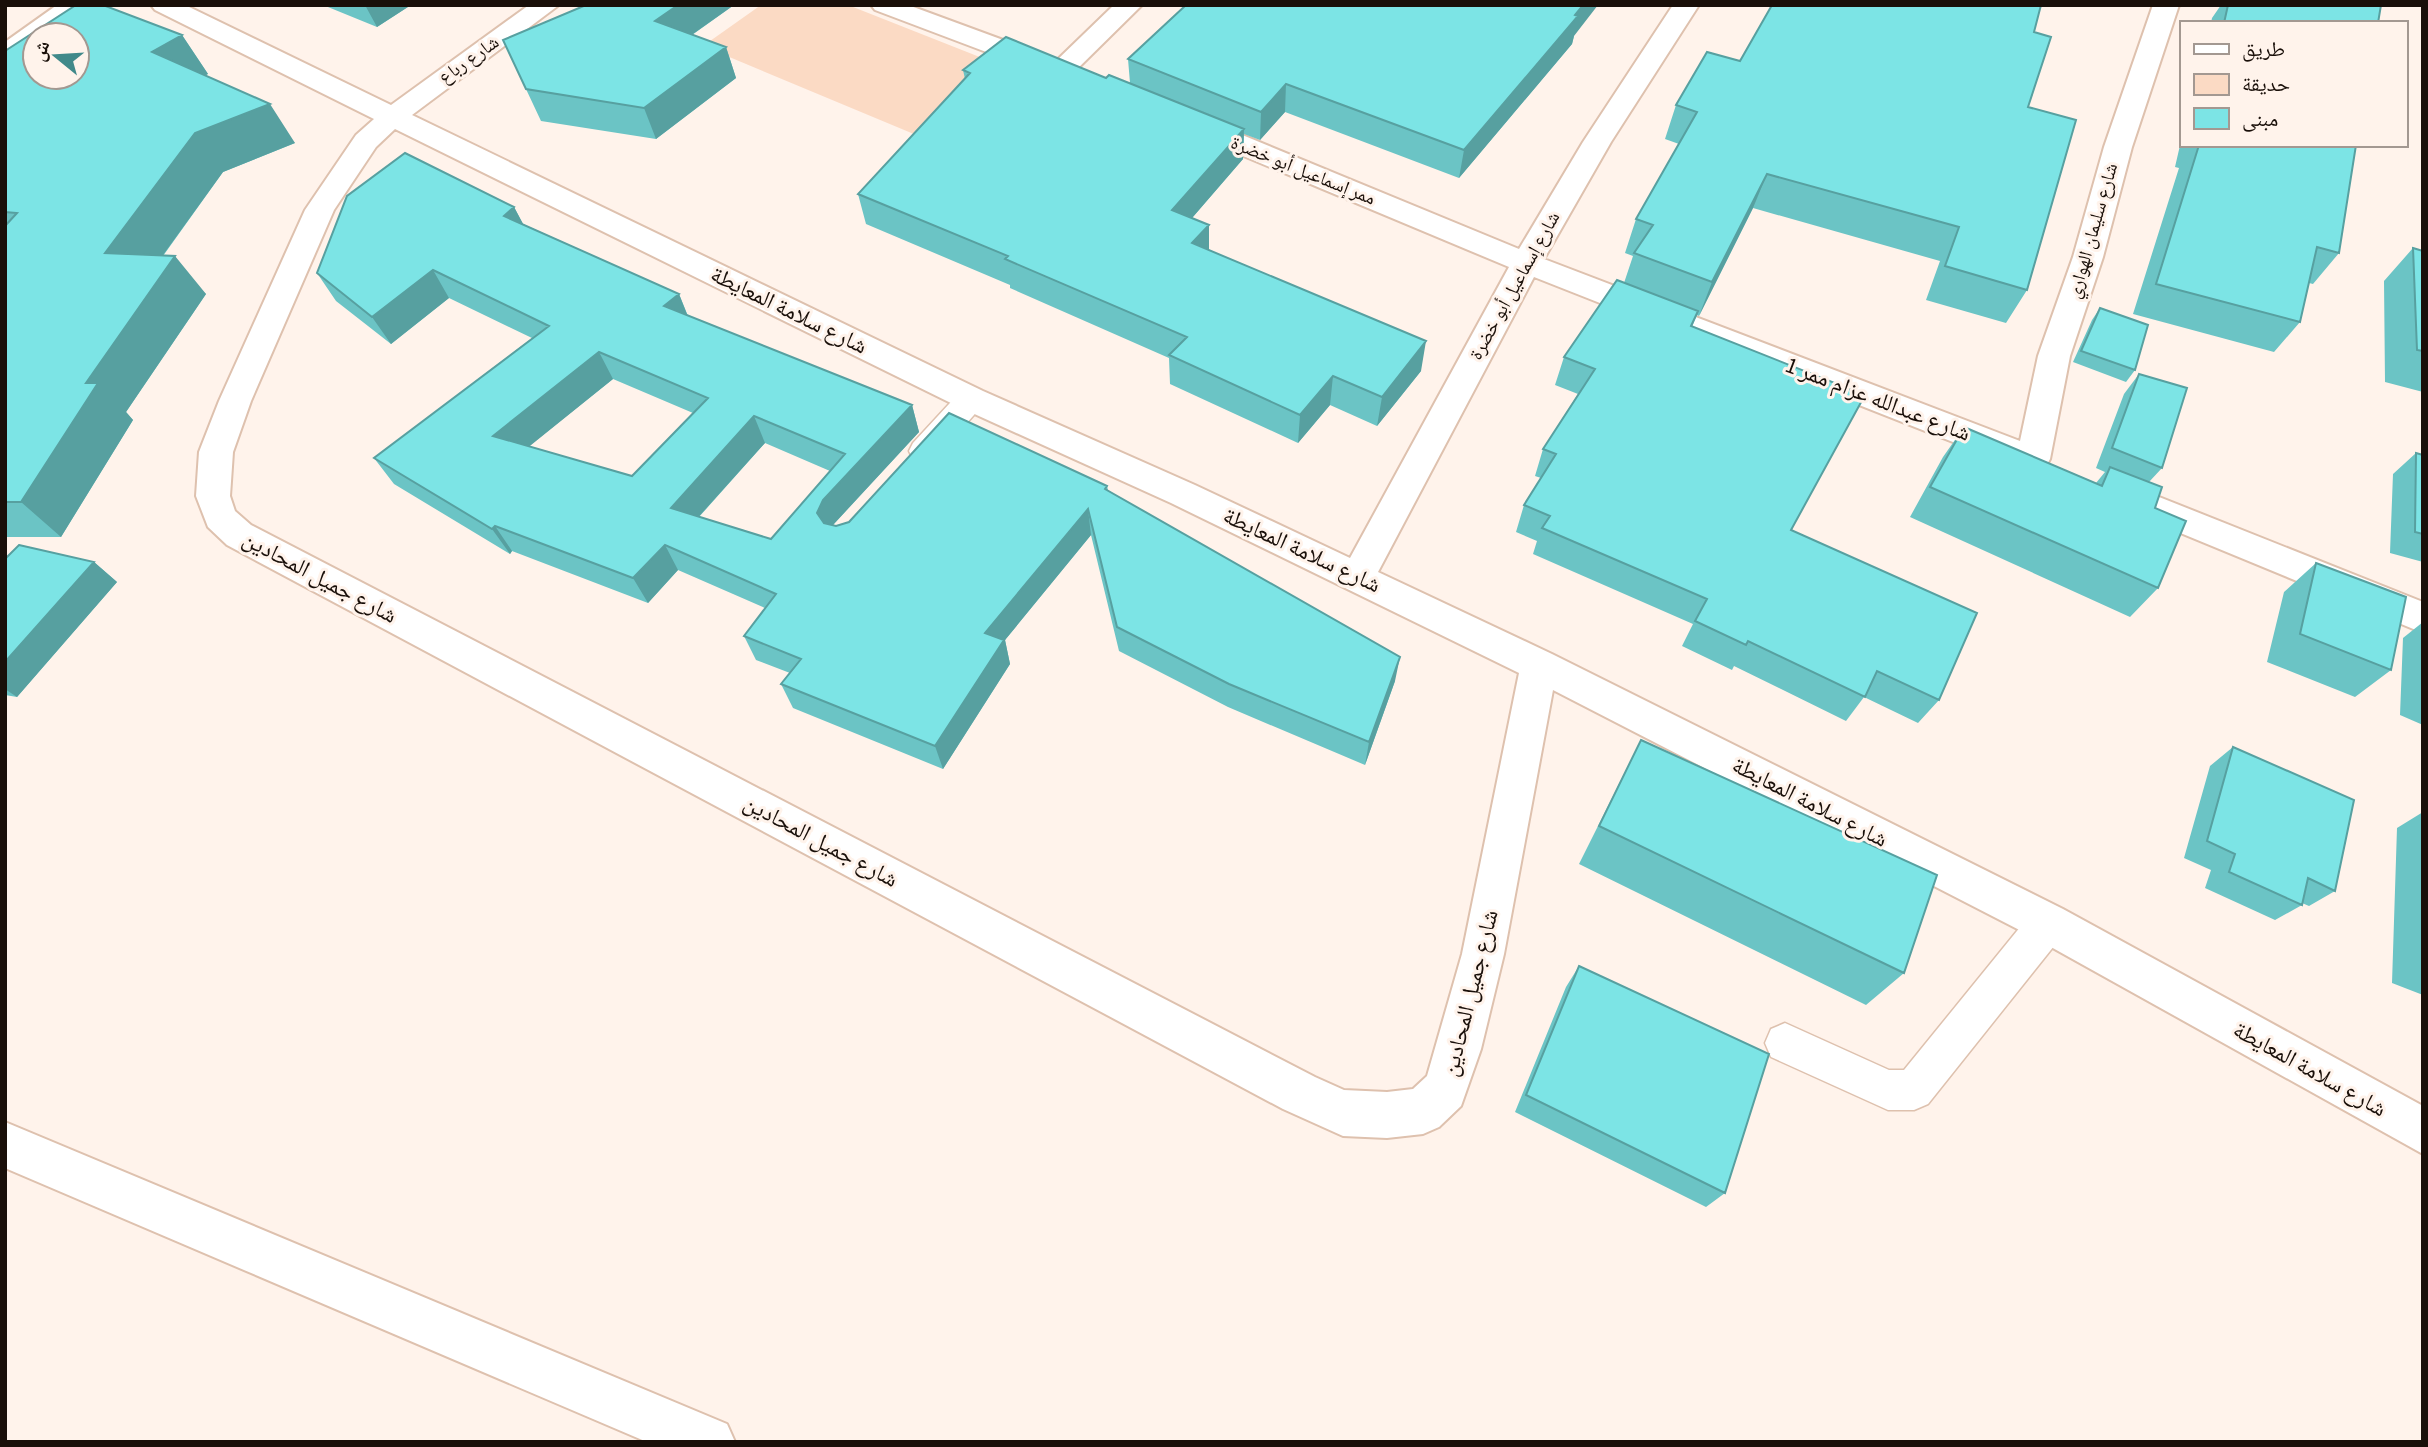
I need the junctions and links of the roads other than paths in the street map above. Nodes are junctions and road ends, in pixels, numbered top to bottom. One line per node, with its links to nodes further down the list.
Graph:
1 (74, 5): 8 (street)
2 (164, 5): 9 (street, شارع سلامة المعايطة)
3 (546, 5): 9 (street, شارع رباع)
4 (884, 5): 5 (street)
5 (1129, 5)
6 (1686, 5): 11 (street, شارع إسماعيل أبو خضرة)
7 (2166, 5): 13 (street, شارع سليمان الهواري)
8 (5, 54)
9 (393, 117): 12 (street, شارع سلامة المعايطة); 18 (street, شارع جميل المحادين)
10 (1174, 117): 11 (street, ممر إسماعيل أبو خضرة)
11 (1526, 263): 13 (street, شارع عبدالله عزام ممر 1); 16 (street, شارع إسماعيل أبو خضرة)
12 (971, 399): 14 (lane); 16 (street, شارع سلامة المعايطة)
13 (2045, 465)
14 (908, 468)
15 (2108, 490): 17 (street)
16 (1358, 576): 18 (street, شارع سلامة المعايطة)
17 (2423, 618)
18 (1539, 665): 19 (street, شارع سلامة المعايطة)
19 (2048, 923): 20 (lane); 21 (street, شارع سلامة المعايطة)
20 (1785, 1043)
21 (2423, 1131)
22 (5, 1145): 23 (street)
23 (709, 1442)

